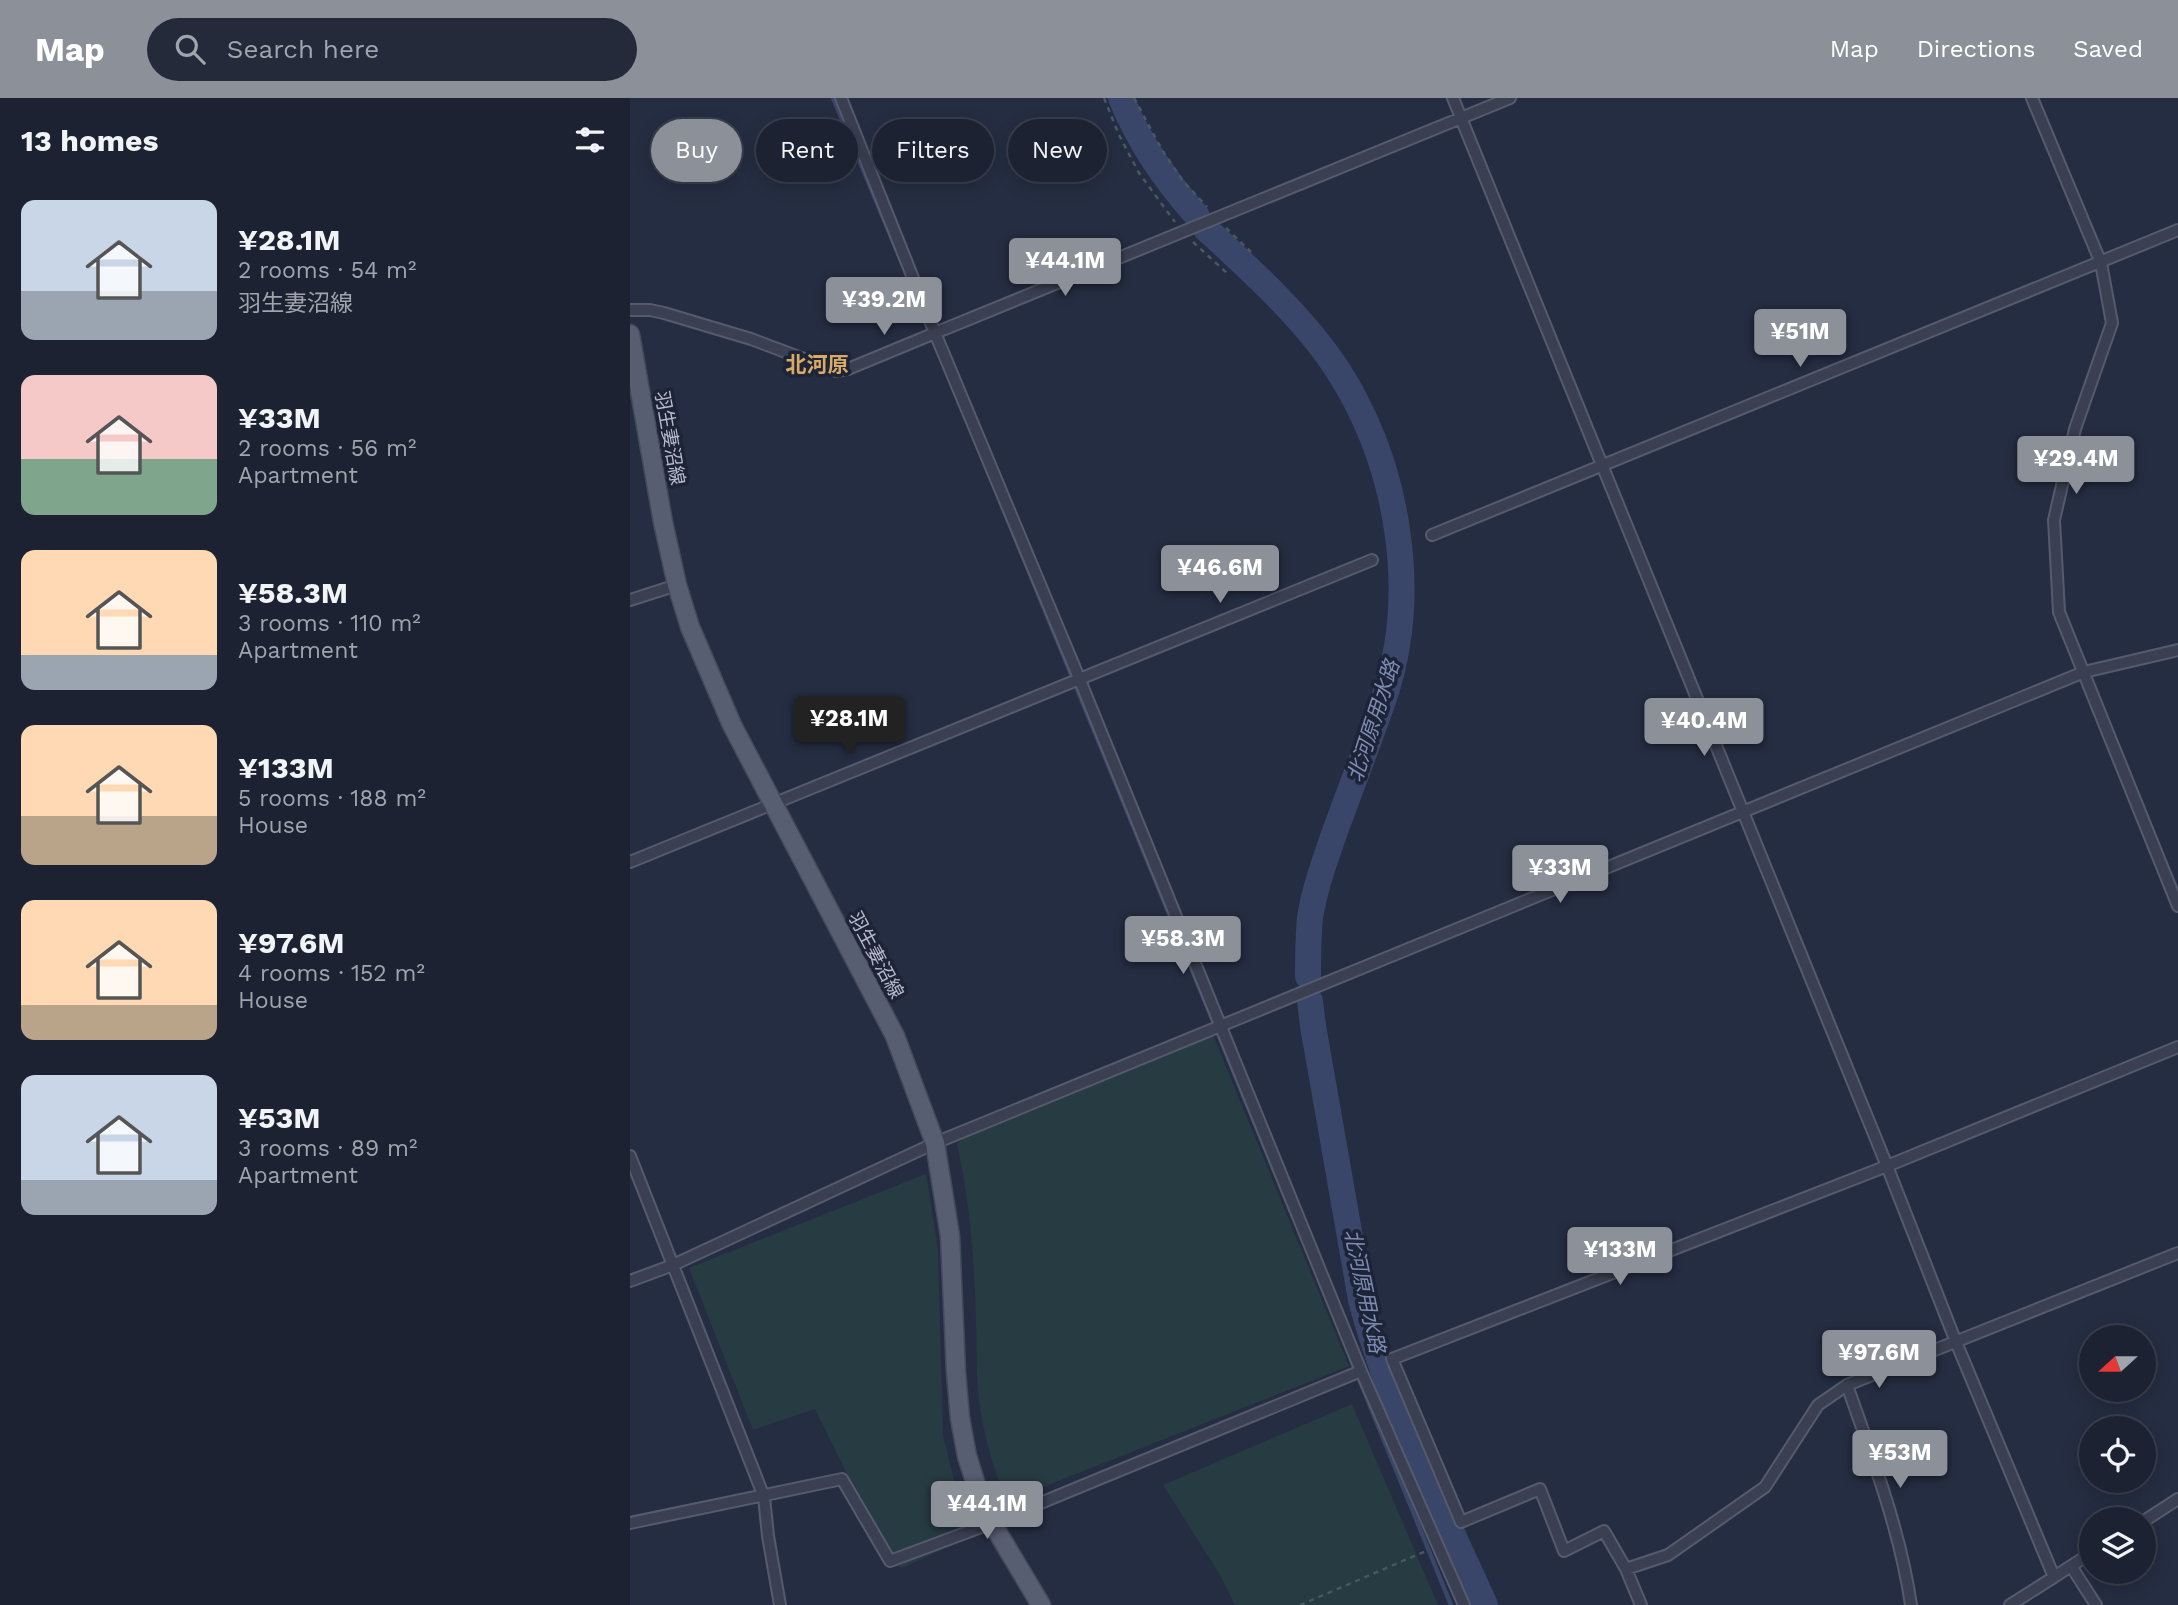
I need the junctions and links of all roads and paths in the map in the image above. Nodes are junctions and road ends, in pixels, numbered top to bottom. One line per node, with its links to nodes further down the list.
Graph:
1 (841, 98): 15 (street)
2 (1104, 98): 10 (path)
3 (1134, 98): 8 (path)
4 (1453, 98): 7 (street)
5 (1510, 98): 7 (street)
6 (2032, 98): 12 (street)
7 (1461, 118): 8 (street); 17 (street)
8 (1216, 218): 10 (street); 11 (path)
9 (2178, 230): 12 (street)
10 (1183, 233): 13 (path); 15 (street)
11 (1251, 252)
12 (2101, 263): 17 (street); 23 (street)
13 (1229, 275)
14 (630, 310): 15 (street)
15 (935, 333): 24 (street)
16 (630, 334): 20 (main road, 羽生妻沼線)
17 (1602, 468): 18 (street); 26 (street)
18 (1433, 536)
19 (1372, 560): 24 (street)
20 (677, 585): 21 (street); 25 (main road, 羽生妻沼線)
21 (630, 600)
22 (2178, 650): 23 (street)
23 (2084, 672): 26 (street); 28 (street)
24 (1079, 678): 25 (street); 29 (street)
25 (773, 804): 27 (street); 31 (main road, 羽生妻沼線)
26 (1743, 813): 29 (street); 33 (street)
27 (630, 862)
28 (2178, 906)
29 (1221, 1027): 31 (street); 38 (street)
30 (2178, 1047): 33 (street)
31 (935, 1143): 35 (street); 44 (main road, 羽生妻沼線)
32 (630, 1156): 35 (street)
33 (1887, 1166): 37 (street); 48 (street)
34 (2178, 1253): 37 (street)
35 (673, 1265): 36 (street); 40 (street)
36 (630, 1281)
37 (1956, 1342): 39 (street); 49 (street)
38 (1361, 1371): 44 (street); 45 (street)
39 (1847, 1385): 48 (street); 55 (street)
40 (764, 1497): 43 (street); 44 (street); 50 (street)
41 (2178, 1499): 42 (street)
42 (2156, 1513)
43 (630, 1523)
44 (992, 1523): 51 (main road, 羽生妻沼線)
45 (1439, 1545): 52 (path); 53 (street)
46 (2079, 1561): 47 (street)
47 (2071, 1566): 49 (street); 57 (street)
48 (1626, 1569): 54 (street)
49 (2054, 1577): 56 (street)
50 (780, 1605)
51 (1041, 1605)
52 (1300, 1605)
53 (1464, 1605)
54 (1641, 1605)
55 (1911, 1605)
56 (2010, 1605)
57 (2096, 1605)

